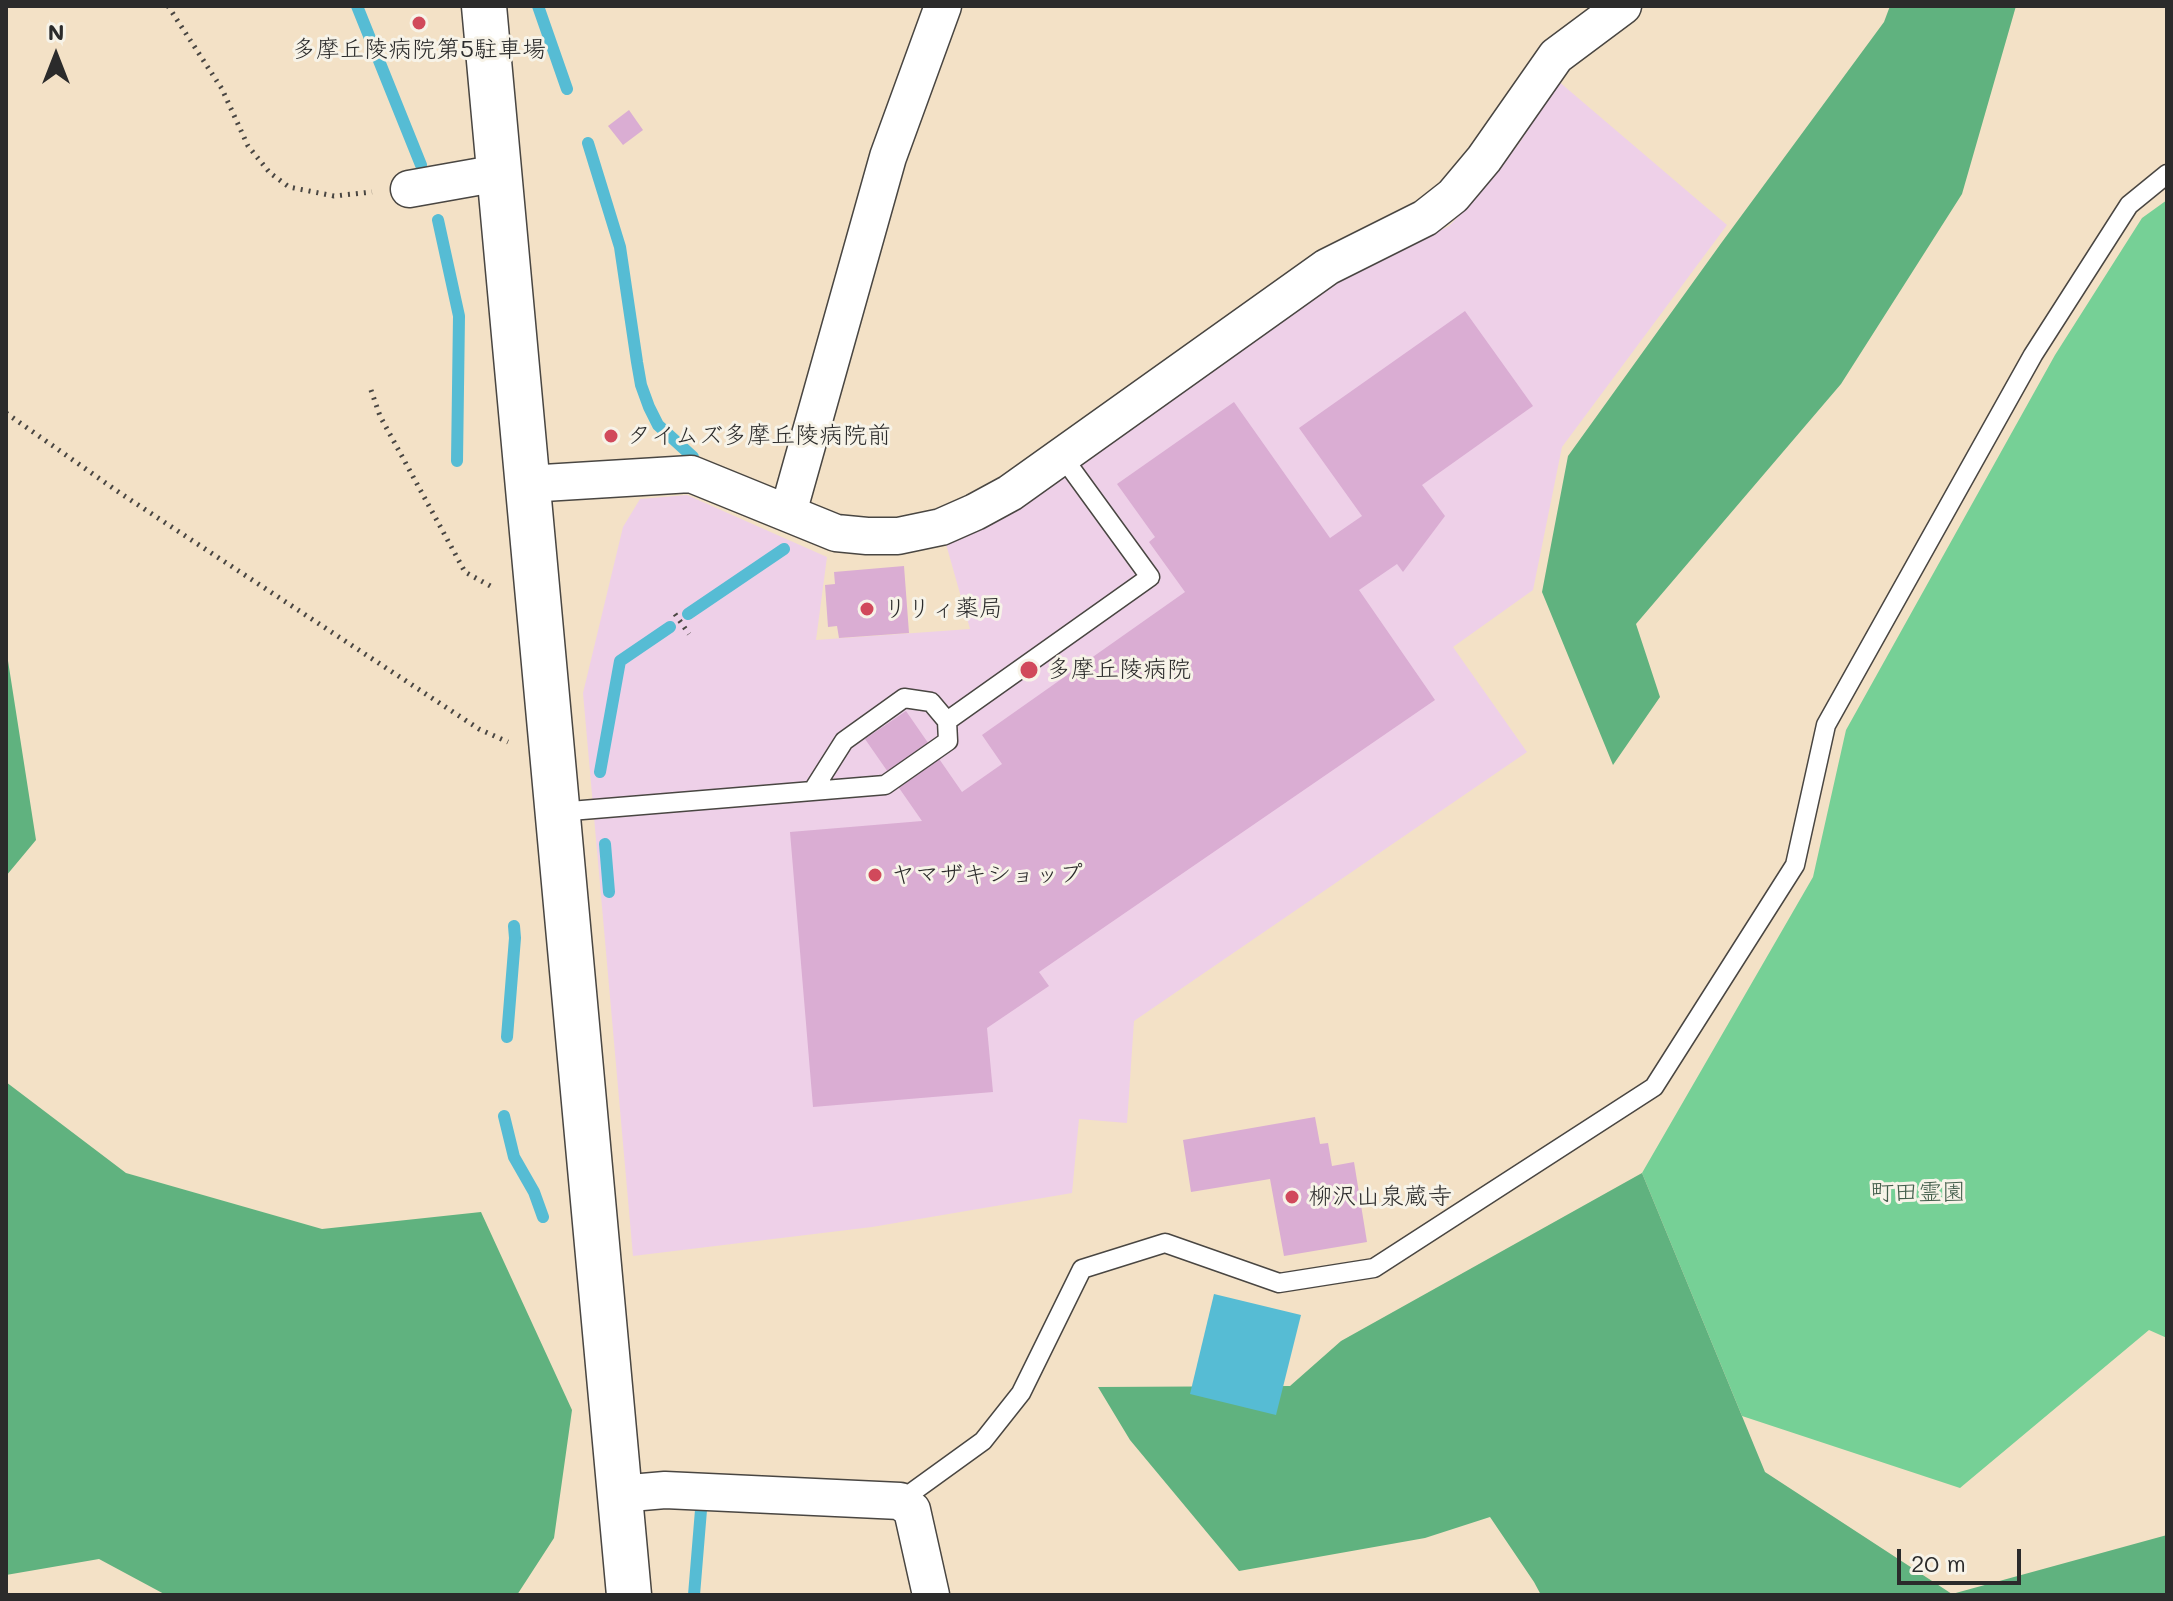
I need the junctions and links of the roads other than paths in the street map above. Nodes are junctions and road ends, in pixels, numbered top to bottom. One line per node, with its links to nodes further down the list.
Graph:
1 (484, 6): 4 (street)
2 (943, 6): 9 (street)
3 (1623, 6): 7 (street)
4 (499, 173): 6 (street); 8 (street)
5 (2167, 174): 14 (lane)
6 (409, 189)
7 (1062, 456): 9 (street); 10 (lane)
8 (527, 484): 9 (street); 12 (street)
9 (788, 513)
10 (947, 721): 11 (lane); 11 (lane)
11 (813, 790): 12 (lane)
12 (557, 812): 13 (street)
13 (619, 1494): 14 (street); 15 (street)
14 (900, 1501): 16 (street)
15 (629, 1595)
16 (931, 1595)

